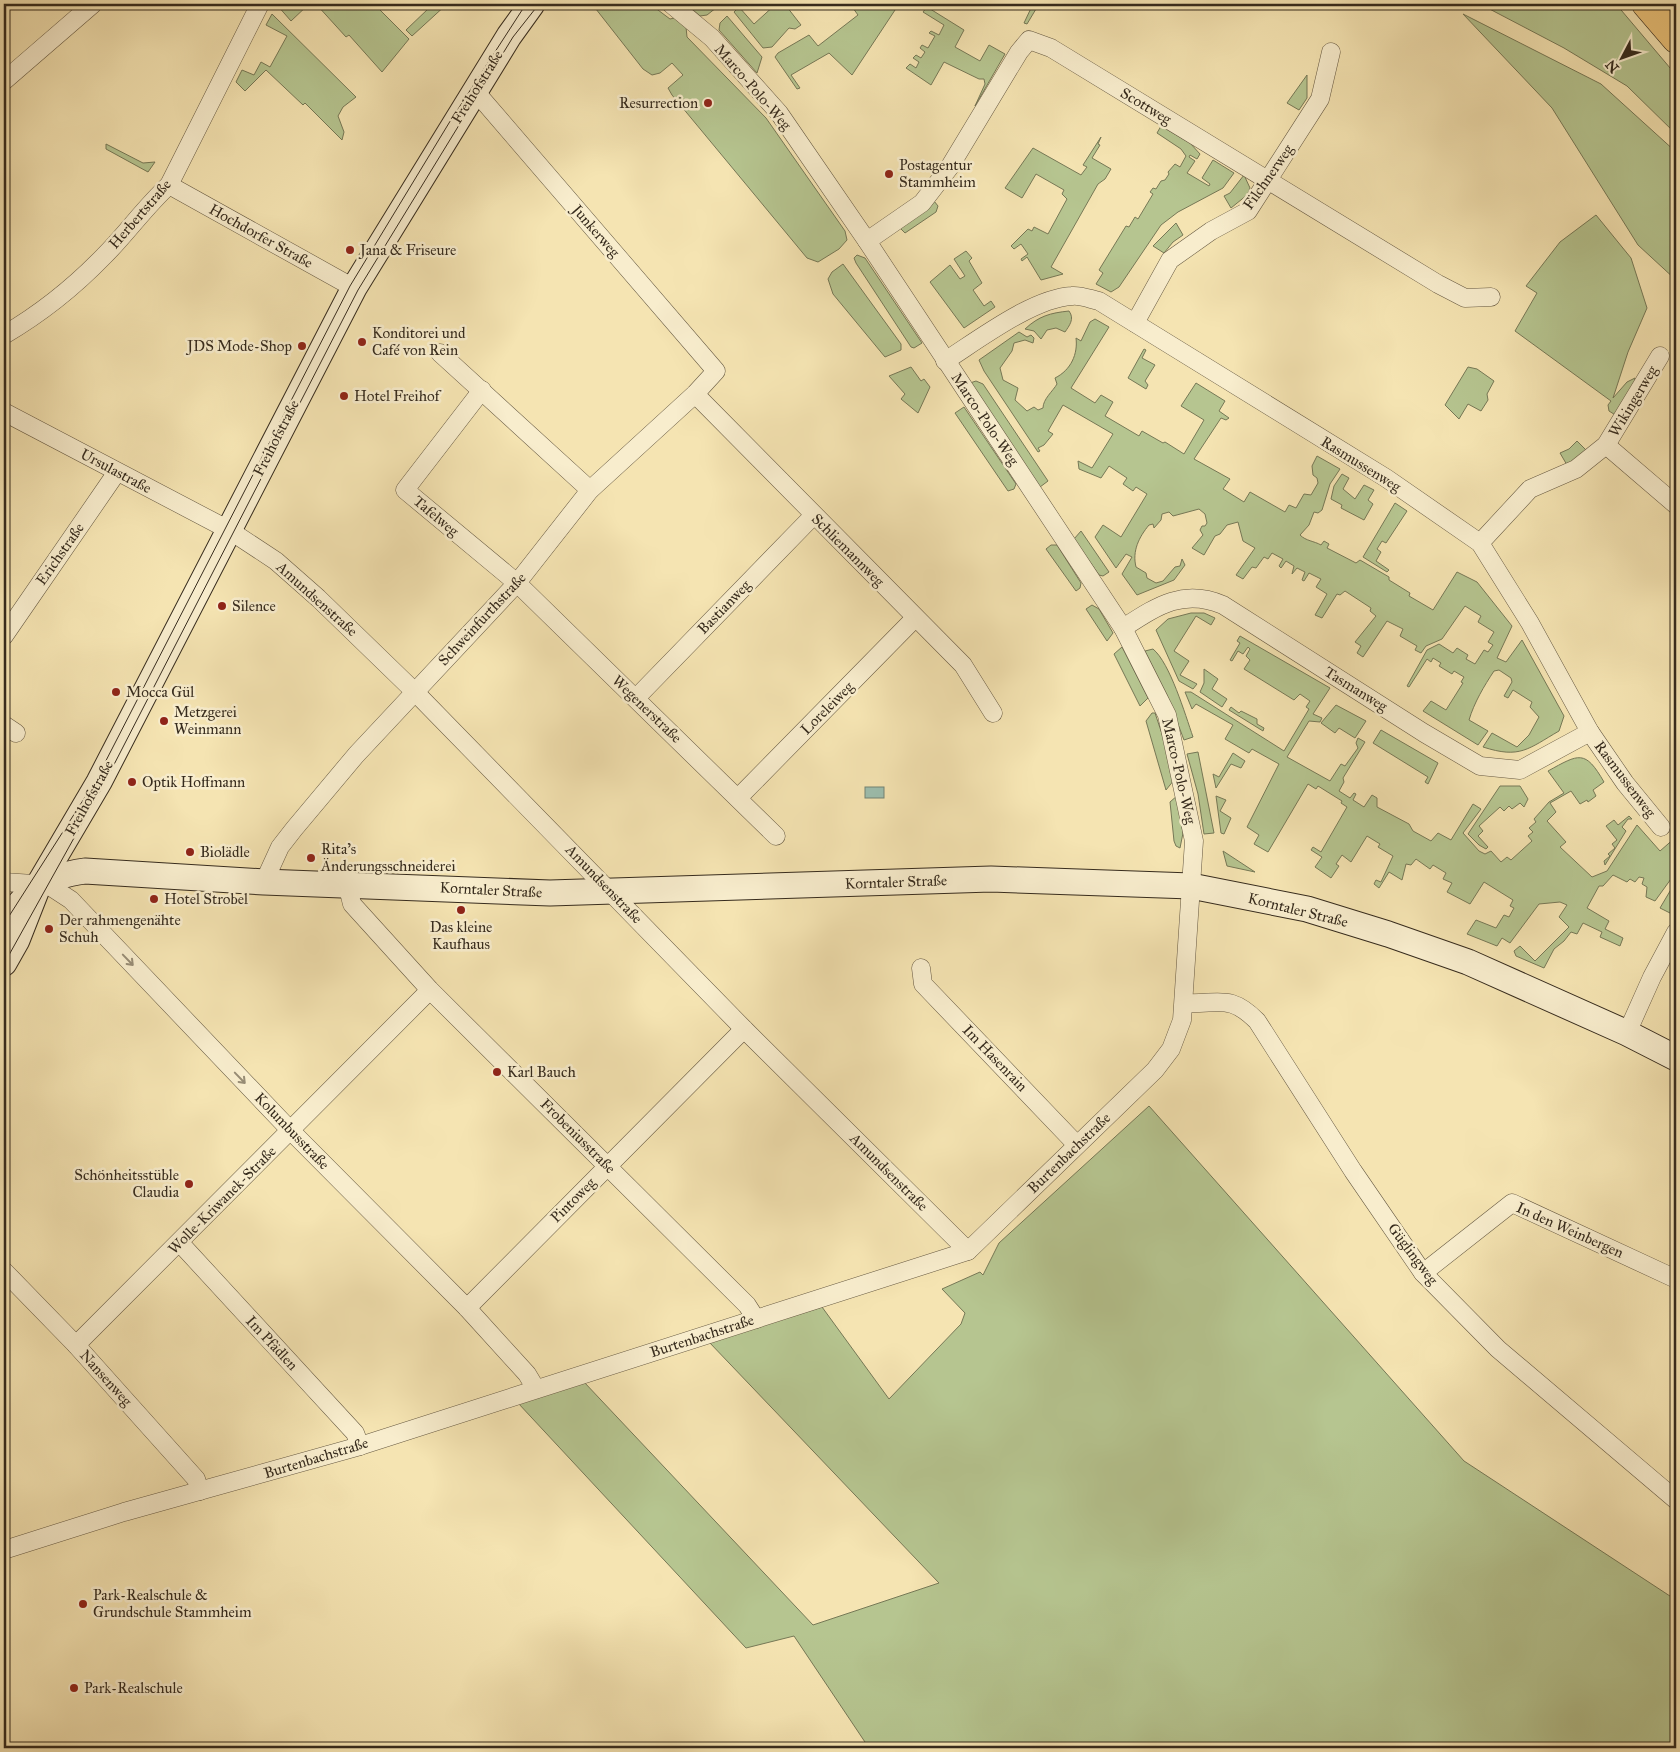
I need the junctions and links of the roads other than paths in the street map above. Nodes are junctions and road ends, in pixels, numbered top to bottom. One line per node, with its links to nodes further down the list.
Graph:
1 (92, 4): 8 (street)
2 (260, 4): 11 (street, Herbertstraße)
3 (532, 4): 9 (street, Freihofstraße)
4 (671, 4): 12 (street, Marco-Polo-Weg)
5 (1646, 4): 6 (highway)
6 (1676, 39)
7 (1331, 52): 10 (street, Filchnerweg)
8 (4, 81)
9 (475, 90): 13 (street, Freihofstraße); 20 (street, Junkerweg)
10 (1269, 182): 12 (street, Scottweg); 14 (street, Scottweg); 15 (street, Filchnerweg)
11 (169, 185): 13 (street, Hochdorfer Straße); 16 (street, Herbertstraße)
12 (867, 241): 19 (street, Marco-Polo-Weg)
13 (354, 288): 29 (street, Freihofstraße)
14 (1491, 297)
15 (1136, 323): 19 (street, Rasmussenweg); 30 (street, Rasmussenweg)
16 (4, 336)
17 (440, 353): 21 (street)
18 (1660, 356): 24 (street, Wikingerweg)
19 (946, 361): 33 (street, Marco-Polo-Weg)
20 (716, 371): 22 (street, Schweinfurthstraße)
21 (482, 390): 26 (street); 31 (street, Tafelweg)
22 (694, 394): 26 (street, Schweinfurthstraße); 28 (street, Schliemannweg)
23 (4, 412): 25 (street, Ursulastraße)
24 (1606, 445): 27 (street, Wikingerweg); 30 (street, Wikingerweg)
25 (117, 472): 29 (street, Ursulastraße); 34 (street, Erichstraße)
26 (590, 490): 31 (street, Schweinfurthstraße)
27 (1676, 504)
28 (813, 516): 32 (street, Schliemannweg); 36 (street, Bastianweg)
29 (229, 530): 35 (street, Amundsenstraße); 42 (street, Freihofstraße)
30 (1480, 543): 38 (street, Rasmussenweg)
31 (517, 583): 35 (street, Schweinfurthstraße); 36 (street, Wegenerstraße)
32 (916, 618): 37 (street, Schliemannweg); 39 (street, Loreleiweg)
33 (1123, 628): 38 (street, Tasmanweg); 48 (street, Marco-Polo-Weg)
34 (4, 636)
35 (415, 692): 45 (street, Schweinfurthstraße); 49 (street, Amundsenstraße)
36 (636, 698): 39 (street, Wegenerstraße)
37 (993, 713)
38 (1590, 732): 40 (street, Rasmussenweg)
39 (738, 798): 41 (street, Wegenerstraße)
40 (1661, 827)
41 (776, 836)
42 (63, 845): 43 (street); 46 (street, Freihofstraße)
43 (85, 871): 45 (street, Korntaler Straße); 46 (street, Korntaler Straße)
44 (4, 882): 46 (street, Korntaler Straße)
45 (264, 882): 47 (street, Korntaler Straße)
46 (39, 884): 50 (street, Freihofstraße); 52 (street, Freihofstraße); 59 (street, Kolumbusstraße, one-way to 59)
47 (347, 884): 49 (street, Korntaler Straße); 54 (street, Frobeniusstraße)
48 (1192, 886): 49 (street, Korntaler Straße); 55 (street, Burtenbachstraße); 57 (street, Korntaler Straße)
49 (611, 891): 56 (street, Amundsenstraße)
50 (4, 924)
51 (1676, 932): 57 (street)
52 (4, 963)
53 (921, 968): 60 (street, Im Hasenrain)
54 (430, 990): 59 (street, Wolle-Kriwanek-Straße); 61 (street, Frobeniusstraße)
55 (1184, 1003): 60 (street, Burtenbachstraße); 65 (street, Güglingweg)
56 (744, 1029): 61 (street, Pintoweg); 63 (street, Amundsenstraße)
57 (1627, 1034): 58 (street, Korntaler Straße)
58 (1676, 1058)
59 (291, 1131): 62 (street, Wolle-Kriwanek-Straße); 67 (street, Kolumbusstraße)
60 (1078, 1144): 63 (street, Burtenbachstraße)
61 (608, 1166): 67 (street, Pintoweg); 68 (street, Frobeniusstraße)
62 (180, 1243): 69 (street, Wolle-Kriwanek-Straße); 71 (street, Im Pfädlen)
63 (968, 1251): 68 (street, Burtenbachstraße)
64 (4, 1271): 69 (street, Nansenweg)
65 (1424, 1273): 66 (street, In den Weinbergen); 73 (street, Güglingweg)
66 (1676, 1279)
67 (467, 1308): 70 (street, Kolumbusstraße)
68 (756, 1319): 70 (street, Burtenbachstraße)
69 (76, 1345): 72 (street, Nansenweg)
70 (536, 1389): 71 (street, Burtenbachstraße)
71 (360, 1446): 72 (street, Burtenbachstraße)
72 (200, 1491): 74 (street, Burtenbachstraße)
73 (1676, 1500)
74 (4, 1550)

